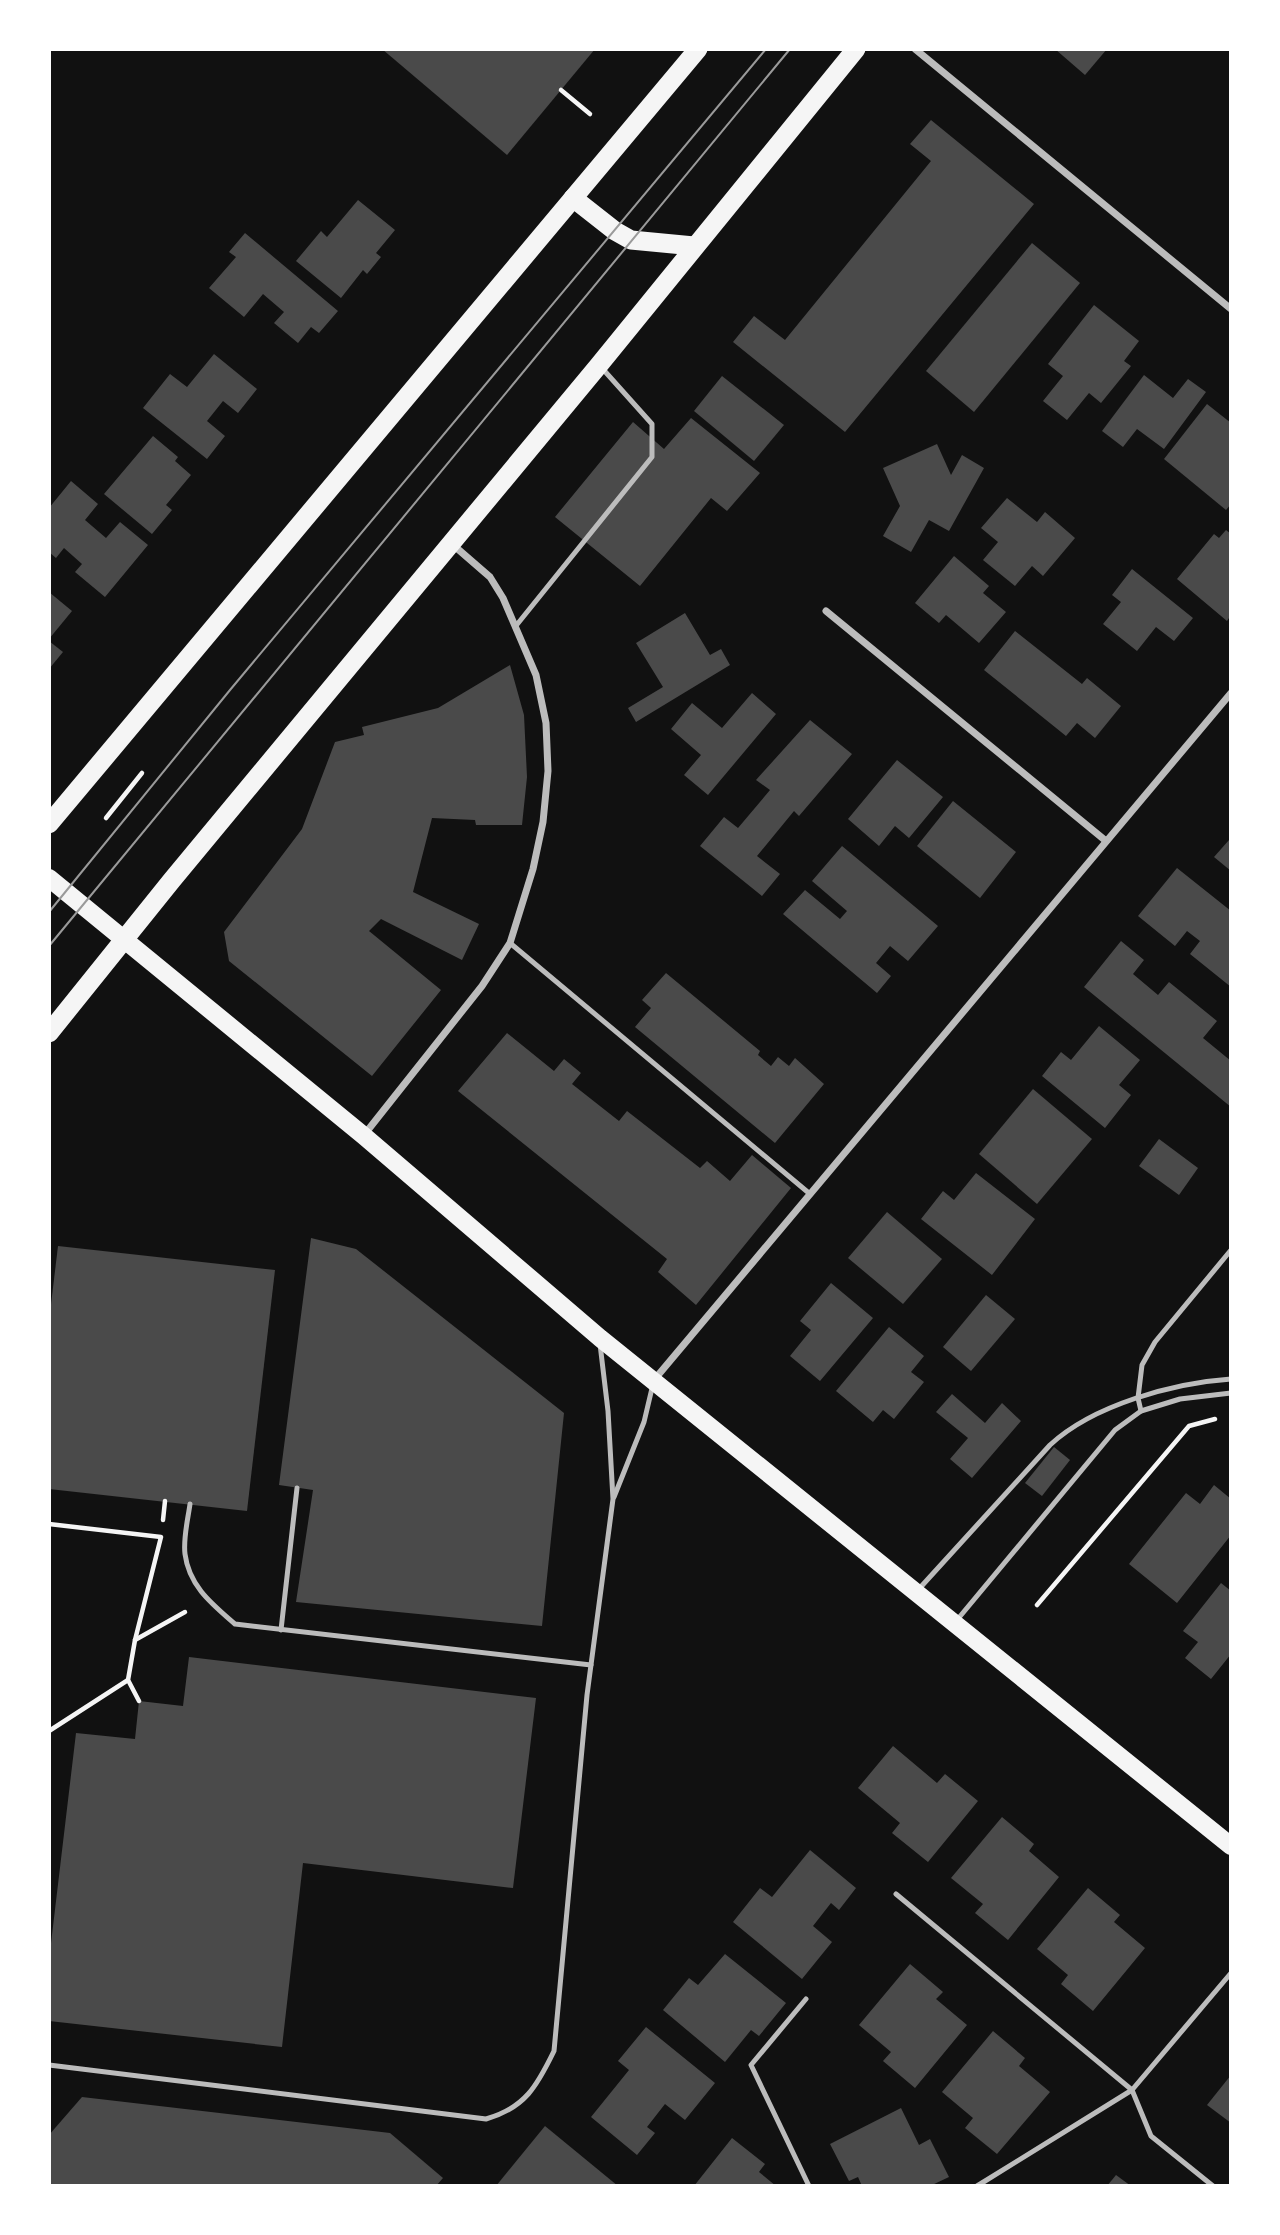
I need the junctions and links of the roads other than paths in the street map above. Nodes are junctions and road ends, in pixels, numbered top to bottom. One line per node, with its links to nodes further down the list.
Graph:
1 (698, 49): 4 (highway)
2 (856, 49): 5 (highway)
3 (915, 49): 6 (street)
4 (573, 198): 5 (highway); 12 (highway)
5 (694, 246): 7 (highway)
6 (1231, 309)
7 (599, 365): 8 (highway); 10 (lane)
8 (451, 543): 10 (street); 15 (highway)
9 (826, 611): 13 (street)
10 (515, 627): 16 (street)
11 (1231, 693): 13 (street)
12 (49, 824)
13 (1107, 841): 19 (street)
14 (49, 878): 15 (main road)
15 (125, 939): 17 (highway); 18 (main road)
16 (510, 943): 18 (street); 19 (lane)
17 (49, 1033)
18 (363, 1136): 21 (main road)
19 (810, 1194): 23 (street)
20 (1231, 1250): 25 (lane)
21 (600, 1338): 23 (main road); 28 (lane)
22 (1231, 1379): 25 (lane)
23 (654, 1381): 28 (lane); 30 (main road)
24 (1231, 1392): 26 (lane)
25 (1138, 1398): 26 (lane); 30 (lane)
26 (1141, 1411): 31 (lane)
27 (297, 1488): 32 (lane)
28 (613, 1499): 33 (lane)
29 (190, 1504): 32 (lane)
30 (916, 1592): 31 (main road)
31 (955, 1623): 34 (main road)
32 (281, 1630): 33 (lane)
33 (591, 1665): 38 (lane)
34 (1231, 1846)
35 (896, 1895): 39 (lane)
36 (1231, 1973): 39 (lane)
37 (806, 1999): 40 (lane)
38 (49, 2065)
39 (1132, 2090): 41 (lane); 42 (lane)
40 (809, 2186)
41 (977, 2186)
42 (1213, 2186)

